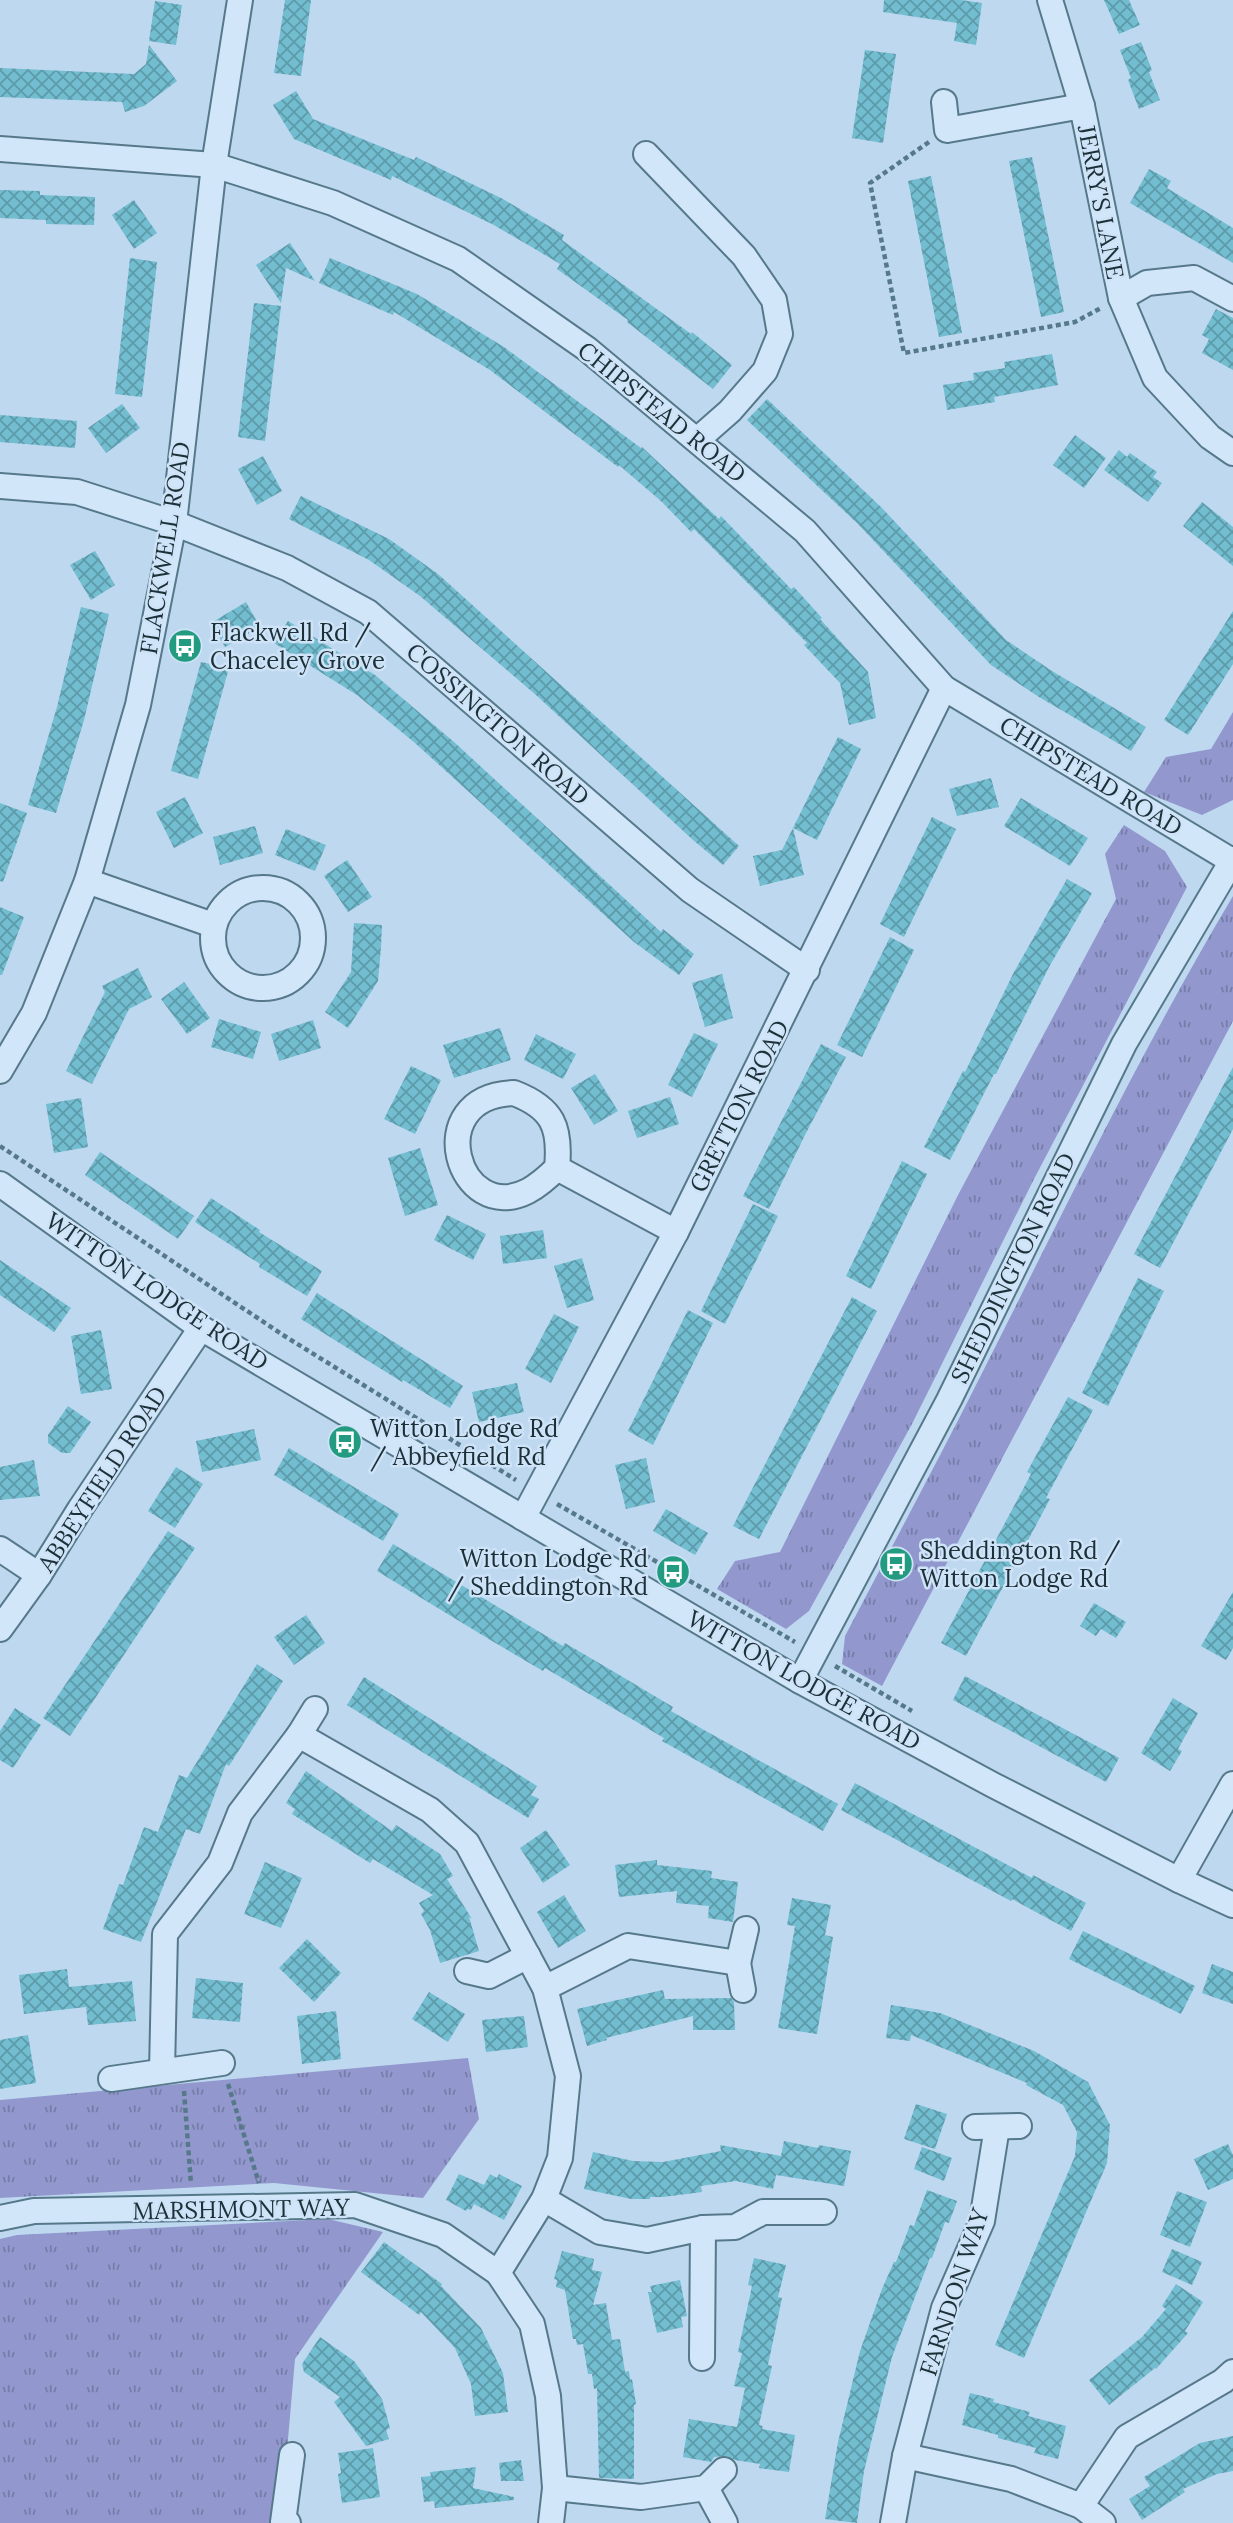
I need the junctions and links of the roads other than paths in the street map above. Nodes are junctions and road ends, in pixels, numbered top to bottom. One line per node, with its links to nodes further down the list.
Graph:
1 (240, 0): 7 (street, FLACKWELL ROAD)
2 (1050, 0): 4 (street, JERRY'S LANE)
3 (944, 102): 4 (street, JERRY'S LANE)
4 (1082, 106): 8 (street, JERRY'S LANE)
5 (0, 149): 7 (street, CHIPSTEAD ROAD)
6 (646, 154): 10 (street)
7 (214, 165): 10 (street, CHIPSTEAD ROAD); 13 (street, FLACKWELL ROAD)
8 (1121, 298): 9 (street); 11 (street, JERRY'S LANE)
9 (1233, 299)
10 (697, 440): 14 (street, CHIPSTEAD ROAD)
11 (1233, 453)
12 (0, 486): 13 (street, COSSINGTON ROAD)
13 (174, 523): 16 (street, FLACKWELL ROAD); 18 (street, COSSINGTON ROAD)
14 (944, 688): 15 (street, CHIPSTEAD ROAD); 18 (street, GRETTON ROAD)
15 (1232, 860): 28 (street, SHEDDINGTON ROAD)
16 (87, 881): 17 (street); 19 (street, FLACKWELL ROAD)
17 (213, 925): 17 (street)
18 (807, 970): 22 (street, GRETTON ROAD)
19 (0, 1071)
20 (557, 1168): 20 (street); 22 (street)
21 (0, 1184): 23 (street, WITTON LODGE ROAD)
22 (676, 1232): 24 (street, GRETTON ROAD)
23 (201, 1328): 24 (street, WITTON LODGE ROAD); 26 (street, ABBEYFIELD ROAD)
24 (523, 1518): 28 (street, WITTON LODGE ROAD)
25 (0, 1549): 26 (street)
26 (39, 1575): 27 (street, ABBEYFIELD ROAD)
27 (0, 1629)
28 (800, 1681): 32 (street, WITTON LODGE ROAD)
29 (316, 1709): 30 (street)
30 (299, 1735): 35 (street); 41 (street)
31 (1233, 1784): 32 (street)
32 (1179, 1880): 33 (street, WITTON LODGE ROAD)
33 (1233, 1905)
34 (746, 1929): 36 (street)
35 (528, 1955): 37 (street); 38 (street)
36 (738, 1963): 38 (street); 39 (street)
37 (467, 1971)
38 (545, 1988): 44 (street)
39 (743, 1990)
40 (222, 2063): 41 (street)
41 (172, 2070): 42 (street)
42 (111, 2079)
43 (997, 2126): 52 (street, FARNDON WAY)
44 (544, 2199): 47 (street); 48 (street)
45 (824, 2212): 47 (street)
46 (0, 2218): 48 (street, MARSHMONT WAY)
47 (703, 2228): 49 (street)
48 (498, 2273): 54 (street, MARSHMONT WAY)
49 (702, 2358)
50 (1233, 2372): 56 (street)
51 (292, 2455): 57 (street)
52 (905, 2456): 56 (street); 60 (street, FARNDON WAY)
53 (724, 2470): 55 (street)
54 (555, 2488): 55 (street); 58 (street, MARSHMONT WAY)
55 (706, 2488): 59 (street)
56 (1081, 2506): 61 (street)
57 (285, 2523)
58 (551, 2523)
59 (725, 2523)
60 (893, 2523)
61 (1103, 2523)

